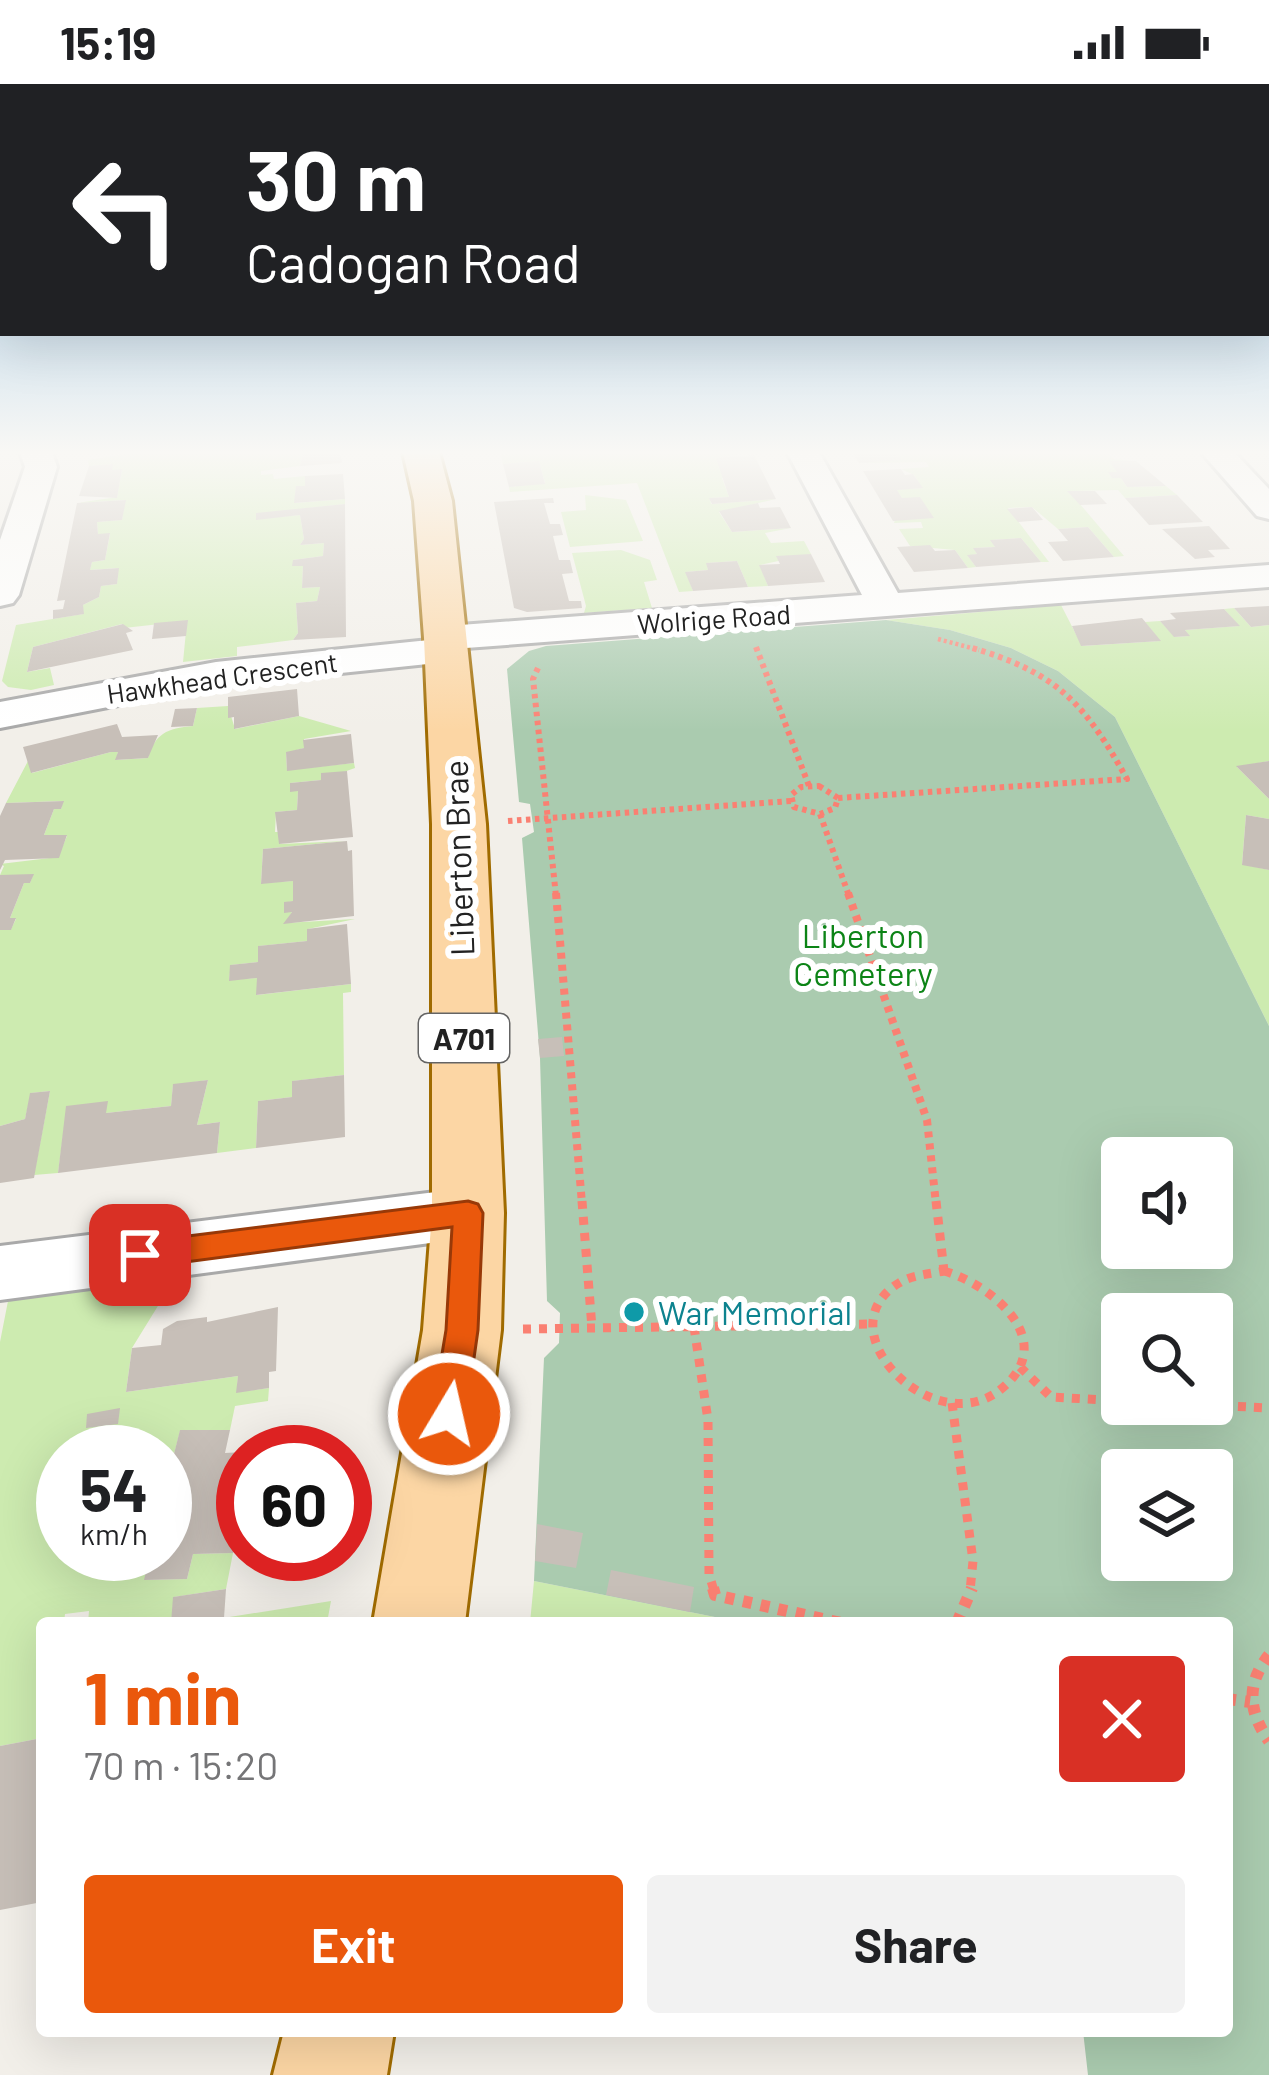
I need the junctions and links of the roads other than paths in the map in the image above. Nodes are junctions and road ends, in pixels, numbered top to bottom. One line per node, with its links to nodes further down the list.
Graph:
1 (437, 545): 5 (main road, Liberton Brae / A701)
2 (854, 545): 4 (street)
3 (1269, 576): 4 (street, Wolrige Road)
4 (886, 604): 5 (street, Wolrige Road)
5 (447, 644): 6 (street, Hawkhead Crescent); 7 (main road, Liberton Brae / A701)
6 (0, 716)
7 (468, 1213): 8 (street); 9 (main road, Liberton Brae / A701)
8 (0, 1273)
9 (419, 1617)
10 (338, 2037): 11 (main road)
11 (330, 2075)

